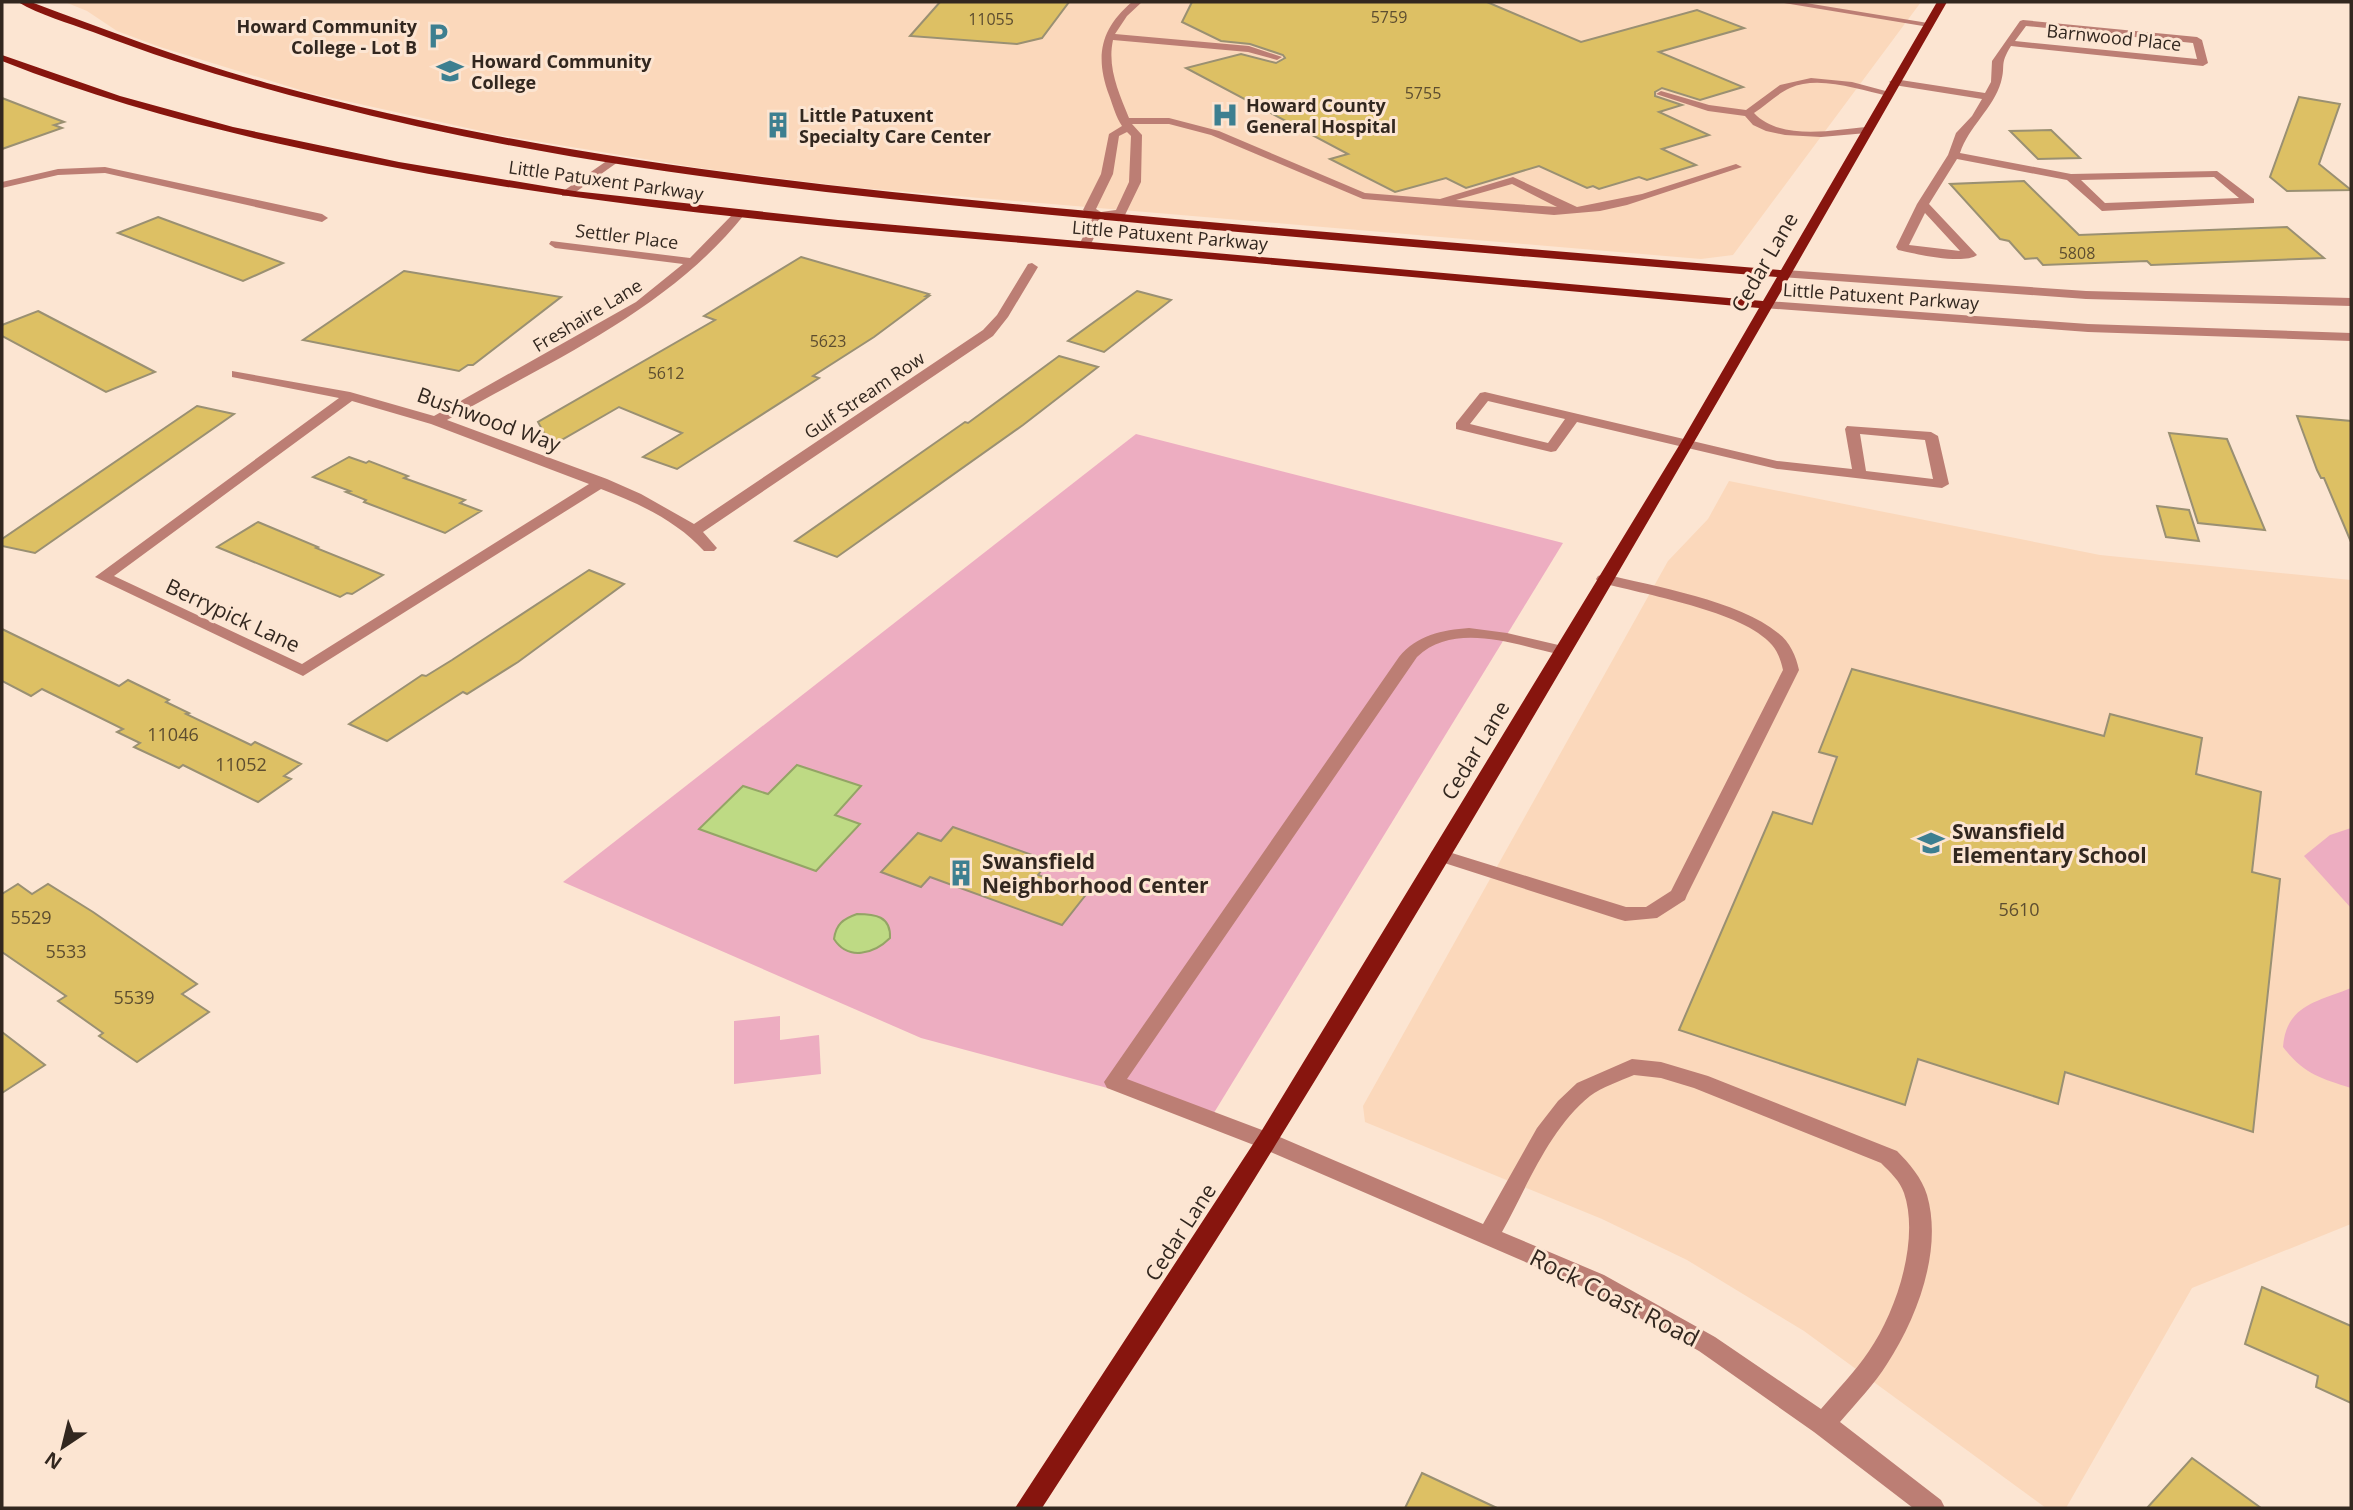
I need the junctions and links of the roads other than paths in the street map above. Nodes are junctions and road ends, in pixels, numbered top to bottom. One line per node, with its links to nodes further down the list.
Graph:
1 (23, 2): 6 (main road, Little Patuxent Parkway)
2 (35, 2): 6 (main road)
3 (1138, 2): 8 (street)
4 (1783, 2): 7 (street)
5 (1942, 2): 7 (main road, Cedar Lane)
6 (45, 11): 19 (main road, Little Patuxent Parkway)
7 (1929, 24): 12 (main road, Cedar Lane)
8 (1110, 37): 10 (street); 16 (street)
9 (2008, 43): 9 (street, Barnwood Place); 14 (street)
10 (1277, 57)
11 (2, 58): 23 (main road, Little Patuxent Parkway)
12 (1891, 87): 14 (street); 15 (street); 17 (main road, Cedar Lane)
13 (1661, 94): 15 (street)
14 (1988, 97): 18 (street)
15 (1748, 113): 17 (street)
16 (1125, 124): 24 (street); 28 (street); 28 (street)
17 (1867, 130): 34 (main road, Cedar Lane)
18 (1954, 155): 21 (street); 25 (street)
19 (612, 162): 23 (street); 28 (main road, Little Patuxent Parkway)
20 (1736, 167): 26 (street)
21 (2071, 177): 21 (street)
22 (2, 185): 29 (street)
23 (566, 194): 27 (main road, Little Patuxent Parkway)
24 (1435, 202): 26 (street); 26 (street)
25 (1923, 204): 25 (street)
26 (1576, 212)
27 (738, 215): 31 (main road, Little Patuxent Parkway); 32 (street, Freshaire Lane)
28 (1099, 216): 31 (street); 34 (main road, Little Patuxent Parkway)
29 (321, 218)
30 (555, 244): 32 (street, Settler Place)
31 (1085, 245): 36 (main road, Little Patuxent Parkway)
32 (694, 262): 41 (street, Freshaire Lane)
33 (1032, 268): 45 (street, Gulf Stream Row)
34 (1785, 274): 35 (street, Little Patuxent Parkway); 36 (main road, Cedar Lane)
35 (2351, 302)
36 (1767, 305): 37 (street, Little Patuxent Parkway); 42 (main road, Cedar Lane)
37 (2351, 337)
38 (237, 374): 39 (street, Bushwood Way)
39 (349, 396): 41 (street, Bushwood Way); 44 (street, Berrypick Lane)
40 (1574, 417): 40 (street); 42 (street)
41 (436, 421): 44 (street, Bushwood Way)
42 (1686, 444): 43 (street); 47 (main road, Cedar Lane)
43 (1860, 476): 43 (street)
44 (602, 482): 45 (street, Bushwood Way)
45 (694, 531): 46 (street, Bushwood Way)
46 (709, 548)
47 (1604, 579): 48 (main road, Cedar Lane); 49 (street)
48 (1561, 650): 49 (main road, Cedar Lane); 50 (street, Rock Coast Road)
49 (1439, 855): 50 (main road, Cedar Lane)
50 (1267, 1141): 51 (street, Rock Coast Road); 53 (main road, Cedar Lane)
51 (1489, 1234): 52 (street, Rock Coast Road); 52 (street)
52 (1823, 1424): 54 (street, Rock Coast Road)
53 (1028, 1508)
54 (1932, 1508)

